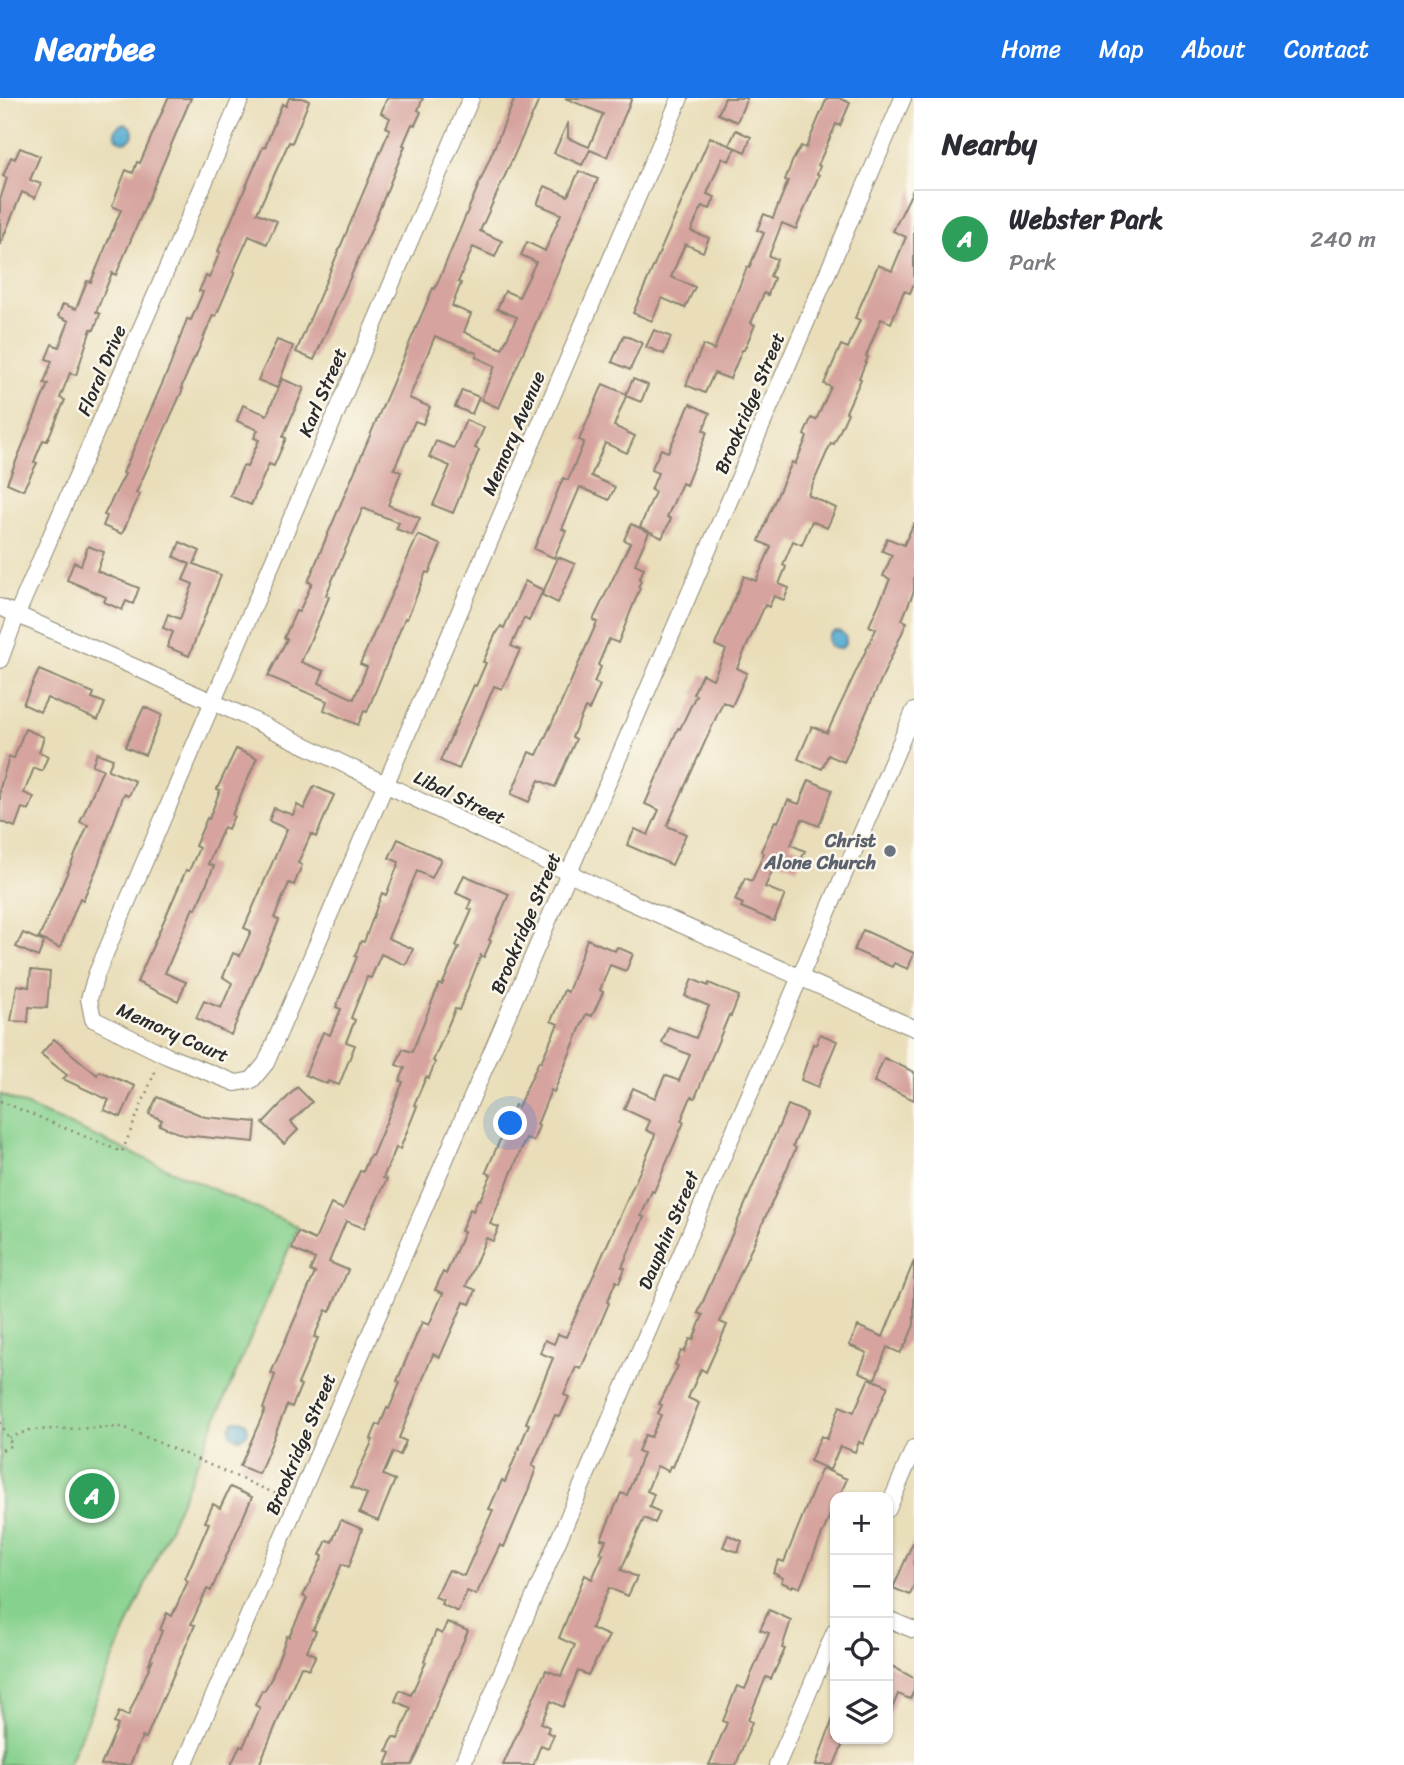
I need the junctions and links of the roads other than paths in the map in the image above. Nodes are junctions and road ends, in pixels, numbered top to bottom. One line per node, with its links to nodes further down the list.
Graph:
1 (242, 98): 6 (street, Floral Drive)
2 (471, 98): 8 (street, Karl Street)
3 (680, 98): 10 (street, Memory Avenue)
4 (904, 98): 11 (street, Brookridge Street)
5 (0, 607): 6 (street, Libal Street)
6 (17, 614): 7 (street, Floral Drive); 8 (street, Libal Street)
7 (0, 660)
8 (212, 702): 10 (street, Libal Street); 10 (street, Memory Court)
9 (914, 711): 12 (street, Dauphin Street)
10 (386, 784): 11 (street, Libal Street)
11 (570, 873): 12 (street, Libal Street); 19 (street, Brookridge Street)
12 (799, 978): 13 (street, Libal Street); 20 (street, Dauphin Street)
13 (910, 1026)
14 (914, 1448): 15 (street)
15 (893, 1497)
16 (893, 1621): 17 (street)
17 (914, 1630)
18 (830, 1643): 21 (street)
19 (184, 1765)
20 (462, 1765)
21 (777, 1765)

